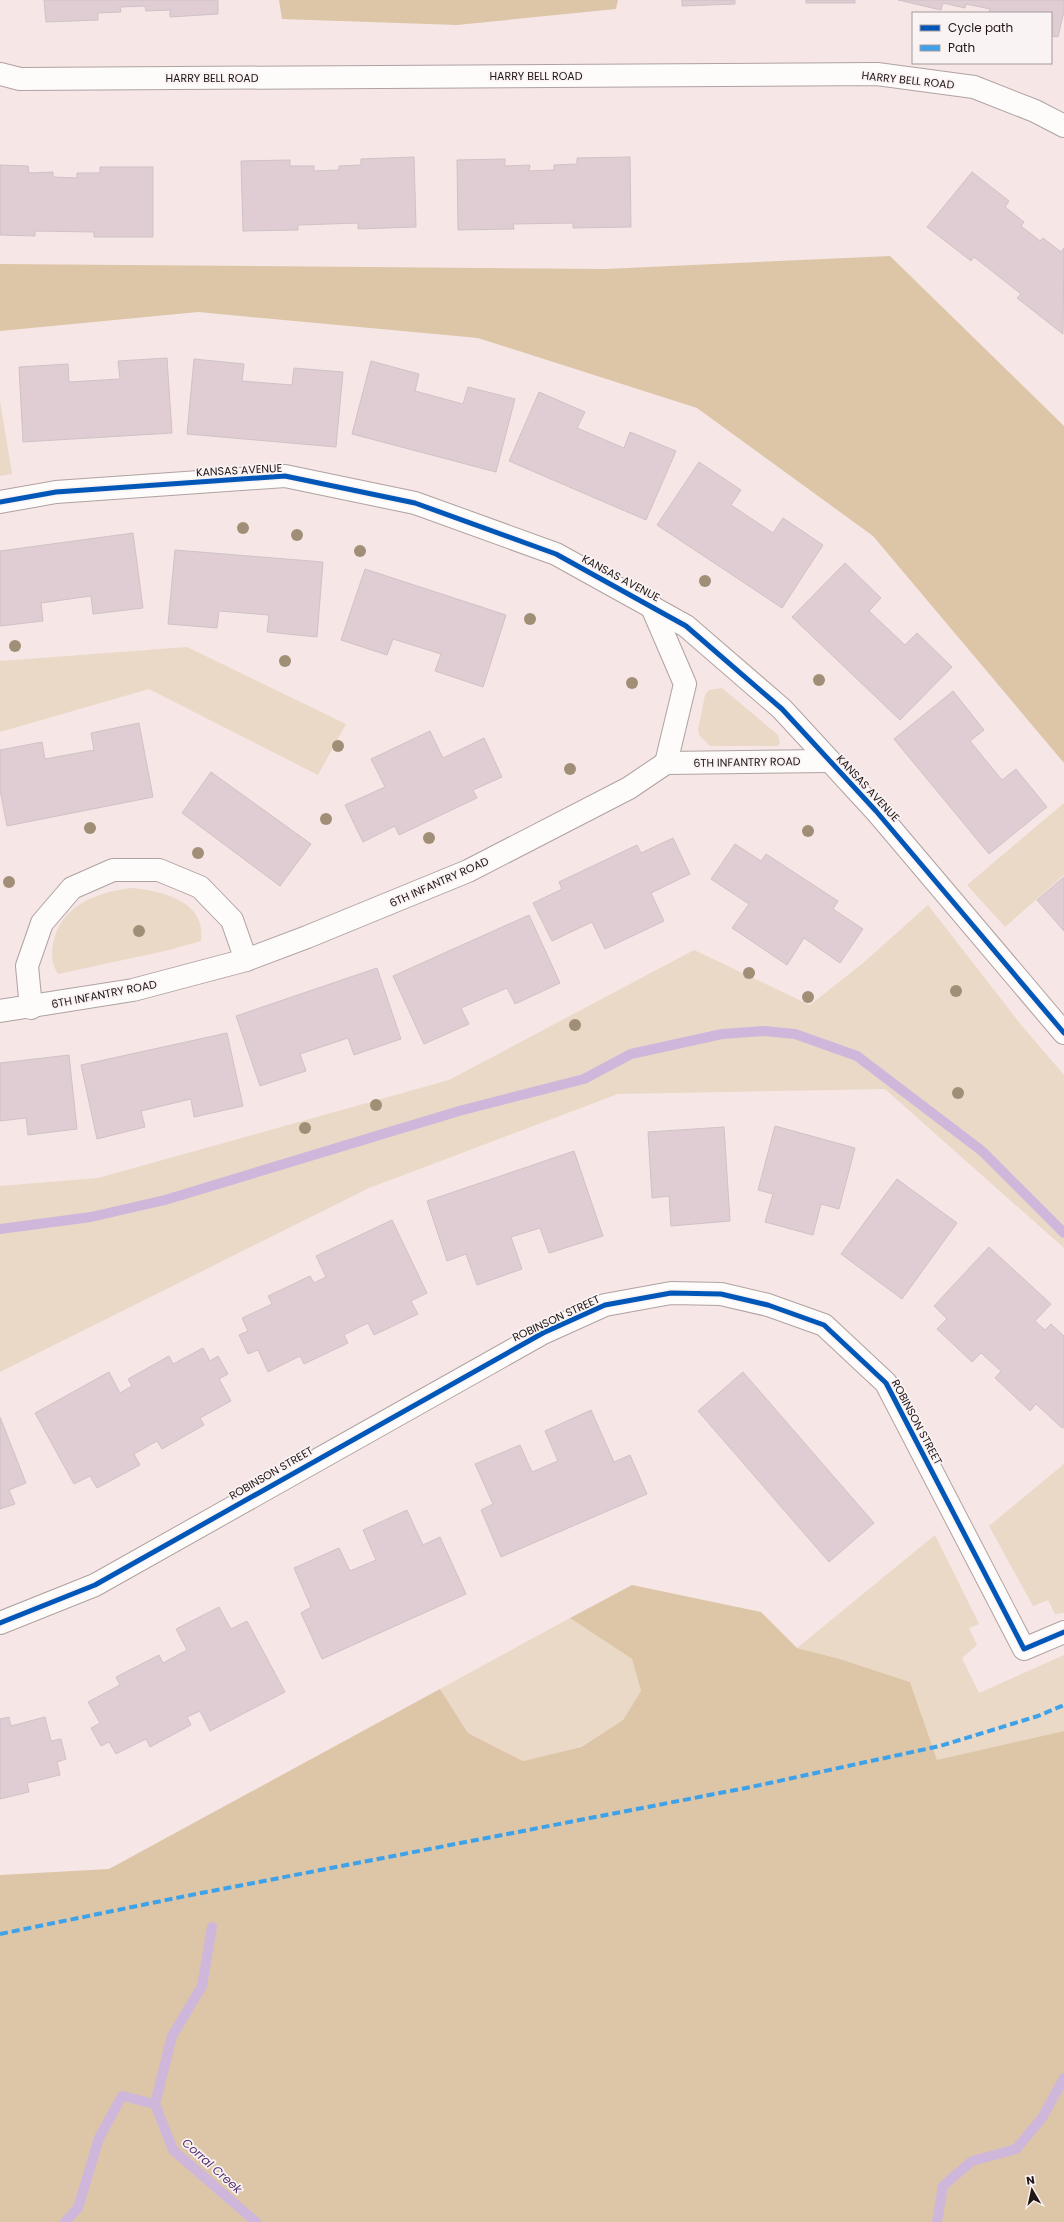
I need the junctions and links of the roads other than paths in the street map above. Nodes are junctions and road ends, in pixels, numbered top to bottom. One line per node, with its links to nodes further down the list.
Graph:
1 (0, 74): 2 (street, HARRY BELL ROAD)
2 (1064, 126)
3 (0, 502): 4 (street, KANSAS AVENUE)
4 (651, 605): 5 (street, KANSAS AVENUE); 6 (street)
5 (828, 761): 6 (street, 6TH INFANTRY ROAD); 10 (street, KANSAS AVENUE)
6 (666, 763): 7 (street, 6TH INFANTRY ROAD)
7 (246, 960): 8 (street, 6TH INFANTRY ROAD); 8 (street)
8 (31, 1008): 9 (street, 6TH INFANTRY ROAD)
9 (0, 1011)
10 (1064, 1033)
11 (0, 1623): 12 (street, ROBINSON STREET)
12 (1064, 1632)

